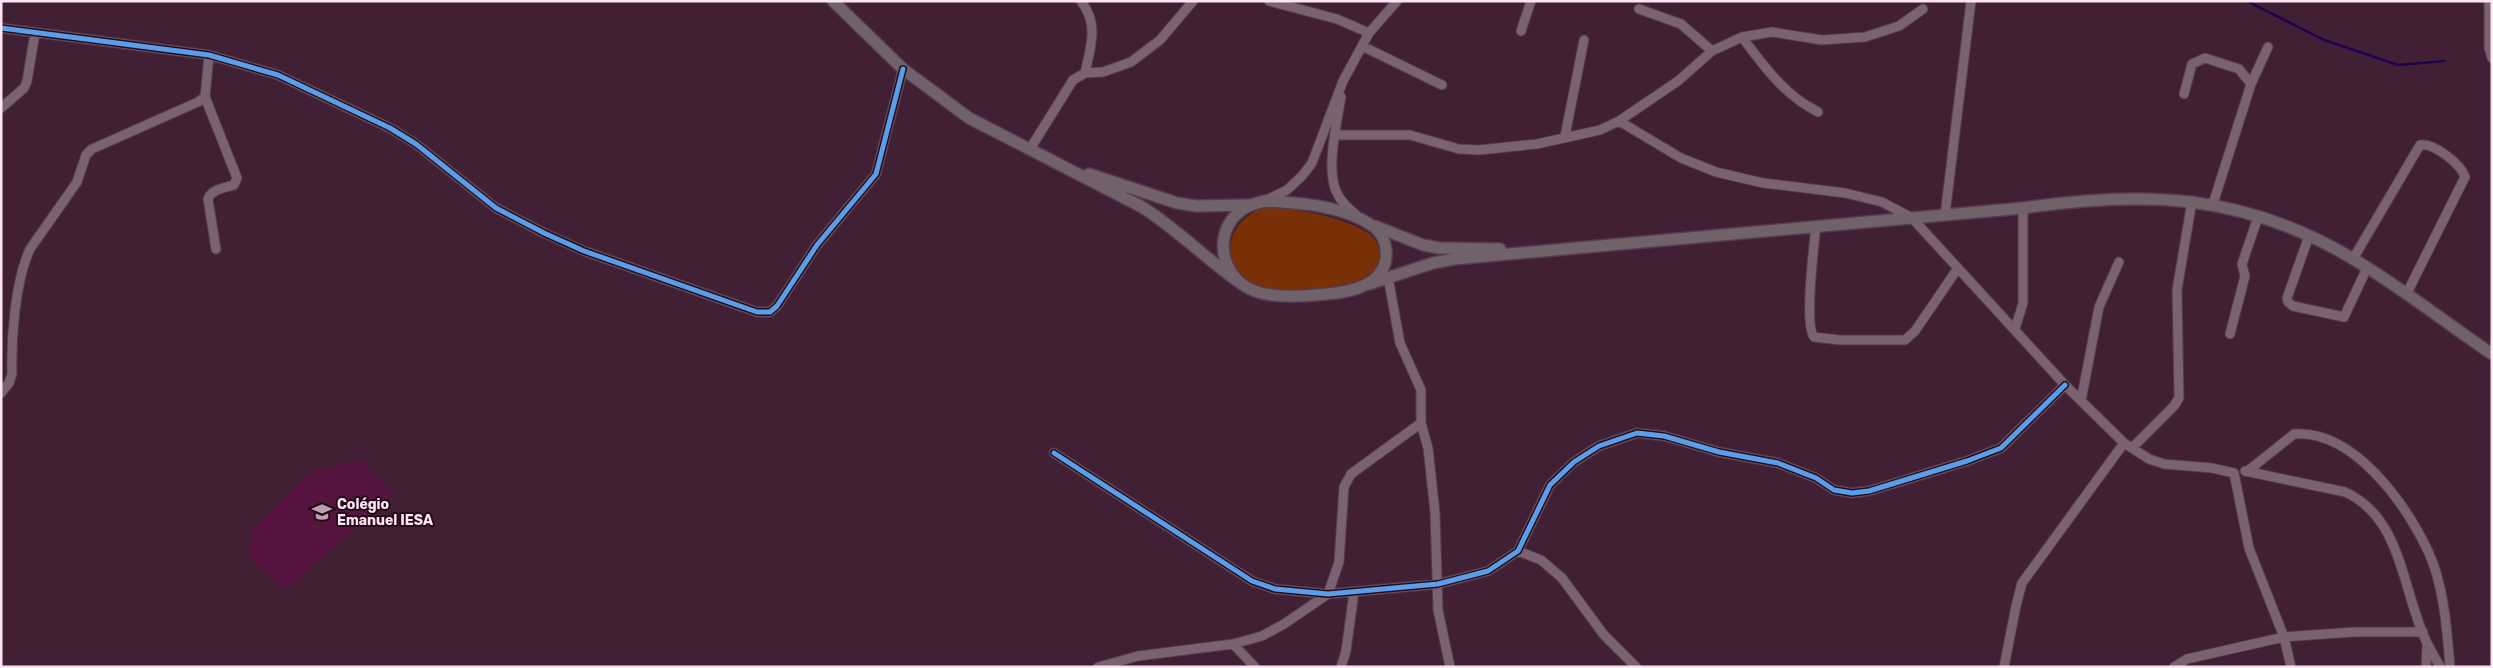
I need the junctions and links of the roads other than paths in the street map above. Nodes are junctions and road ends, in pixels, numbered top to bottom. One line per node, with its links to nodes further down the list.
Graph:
1 (833, 1): 22 (main road)
2 (1081, 1): 23 (street)
3 (1193, 1): 23 (street)
4 (1269, 1): 14 (street)
5 (1397, 1): 14 (street)
6 (1531, 1): 12 (street)
7 (1971, 1): 41 (street)
8 (2485, 3): 21 (street)
9 (1639, 9): 19 (street)
10 (1923, 9): 15 (street)
11 (4, 31): 13 (street)
12 (1521, 31)
13 (35, 33): 20 (street); 29 (street)
14 (1369, 33): 17 (street)
15 (1742, 37): 19 (street); 30 (street)
16 (1584, 40): 33 (street)
17 (1362, 46): 24 (street); 26 (street)
18 (2268, 47): 25 (street)
19 (1712, 51): 31 (street)
20 (209, 55): 22 (street); 28 (street)
21 (2492, 58)
22 (903, 69): 34 (main road)
23 (1085, 73): 34 (street)
24 (1343, 81): 32 (street); 36 (street)
25 (2251, 84): 27 (street); 38 (street)
26 (1442, 85)
27 (2184, 94)
28 (205, 96): 48 (street); 62 (street)
29 (1, 108)
30 (1818, 112)
31 (1619, 121): 33 (street); 43 (street)
32 (1336, 135): 33 (street); 44 (street)
33 (1565, 136)
34 (1030, 149): 35 (main road)
35 (1066, 167): 39 (main road); 55 (main road)
36 (1264, 201): 39 (main road); 44 (main road)
37 (2192, 201): 38 (main road); 40 (main road); 65 (street)
38 (2213, 204): 42 (main road)
39 (1249, 205): 55 (main road)
40 (2023, 208): 41 (main road); 58 (street)
41 (1944, 215): 43 (main road)
42 (2258, 216): 47 (main road); 59 (street)
43 (1912, 218): 46 (main road); 52 (street)
44 (1362, 220): 45 (main road)
45 (1372, 225): 49 (main road); 56 (main road)
46 (1816, 226): 49 (main road); 52 (street)
47 (2309, 236): 50 (main road); 53 (street)
48 (216, 249)
49 (1561, 249): 54 (main road)
50 (2353, 259): 53 (main road); 57 (street)
51 (2119, 262): 63 (street)
52 (1958, 268): 58 (street)
53 (2368, 268): 57 (main road)
54 (1388, 277): 56 (main road); 64 (street)
55 (1239, 282): 56 (main road)
56 (1369, 284)
57 (2406, 295): 60 (main road)
58 (2015, 329): 61 (street)
59 (2230, 334)
60 (2492, 354)
61 (2066, 385): 63 (street); 69 (street)
62 (1, 392)
63 (2081, 401): 65 (street)
64 (1421, 423): 70 (street); 72 (street)
65 (2128, 446): 68 (street); 82 (street)
66 (1054, 453): 72 (street)
67 (2248, 470): 68 (street); 73 (street); 87 (street)
68 (2234, 473): 74 (street)
69 (1518, 551): 70 (street); 81 (street)
70 (1438, 584): 71 (street); 80 (street)
71 (1354, 592): 72 (street); 79 (street)
72 (1328, 594): 76 (street)
73 (2422, 632): 74 (street); 75 (street)
74 (2284, 637): 83 (street); 84 (street)
75 (2427, 643): 85 (street); 86 (street)
76 (1234, 644): 77 (street); 78 (street)
77 (1098, 667)
78 (1255, 667)
79 (1341, 667)
80 (1450, 667)
81 (1636, 667)
82 (2004, 667)
83 (2174, 667)
84 (2291, 667)
85 (2426, 667)
86 (2440, 667)
87 (2450, 667)

